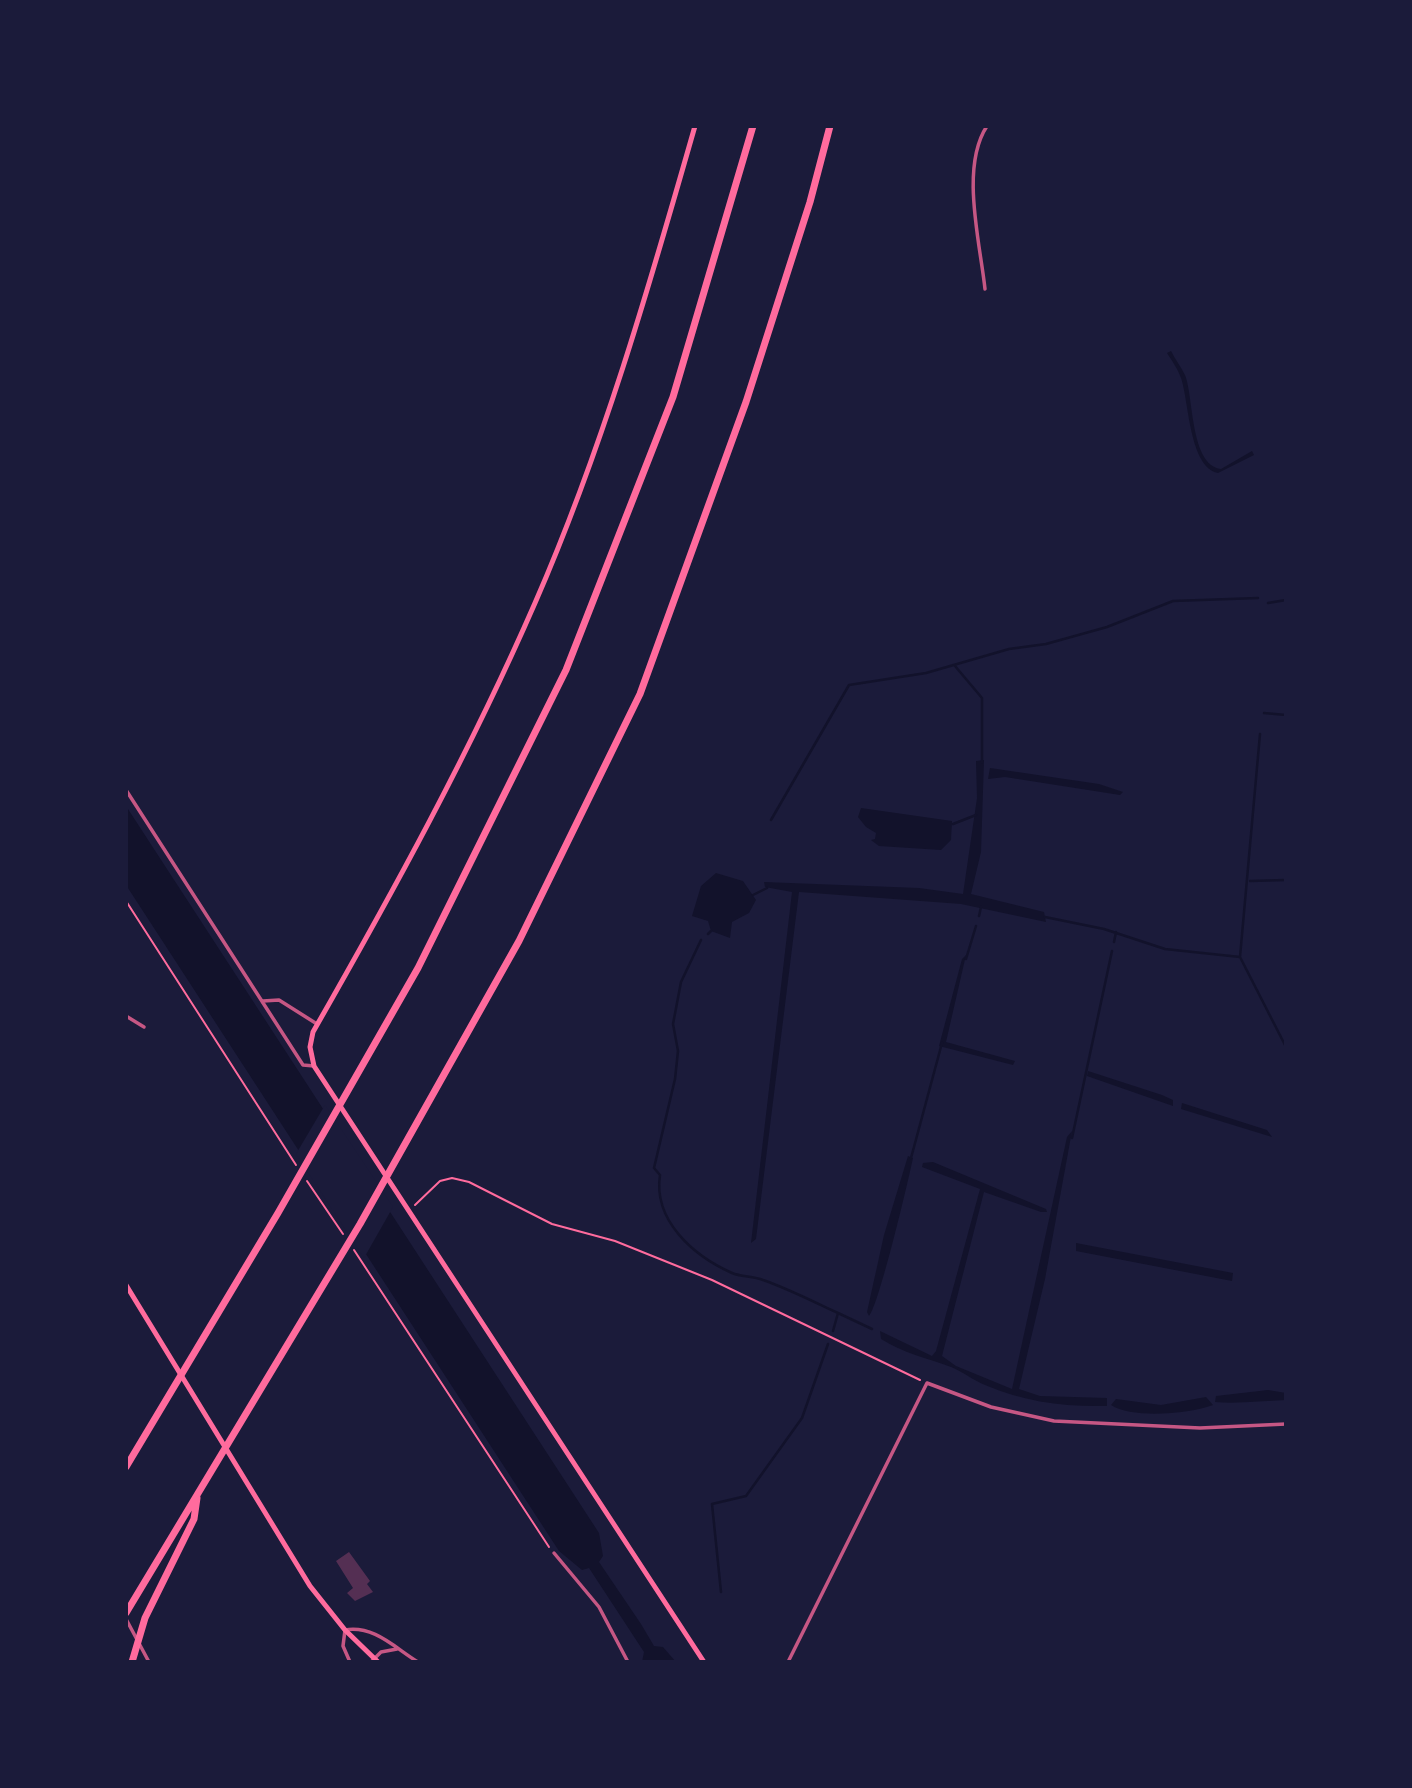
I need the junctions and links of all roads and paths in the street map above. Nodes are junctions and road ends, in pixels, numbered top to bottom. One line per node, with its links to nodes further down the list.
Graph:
1 (695, 126): 10 (main road)
2 (753, 126): 21 (highway)
3 (830, 126): 22 (highway)
4 (987, 126): 5 (street)
5 (985, 289)
6 (126, 790): 8 (street)
7 (126, 901): 13 (path)
8 (263, 1001): 10 (street); 12 (street)
9 (126, 1016): 11 (street)
10 (317, 1024): 12 (main road)
11 (144, 1027)
12 (314, 1066): 15 (main road)
13 (296, 1165)
14 (304, 1177): 16 (path)
15 (410, 1209): 19 (path); 34 (main road)
16 (343, 1234)
17 (351, 1245): 23 (path)
18 (126, 1285): 26 (main road)
19 (927, 1383): 20 (street); 35 (street)
20 (1286, 1424)
21 (126, 1467)
22 (198, 1492): 24 (highway); 29 (highway)
23 (554, 1553): 33 (street)
24 (126, 1613)
25 (126, 1619): 30 (street)
26 (345, 1630): 27 (street); 28 (main road); 31 (street)
27 (397, 1649): 28 (street); 32 (street)
28 (374, 1661)
29 (132, 1662)
30 (149, 1662)
31 (350, 1662)
32 (418, 1662)
33 (628, 1662)
34 (704, 1662)
35 (789, 1662)

